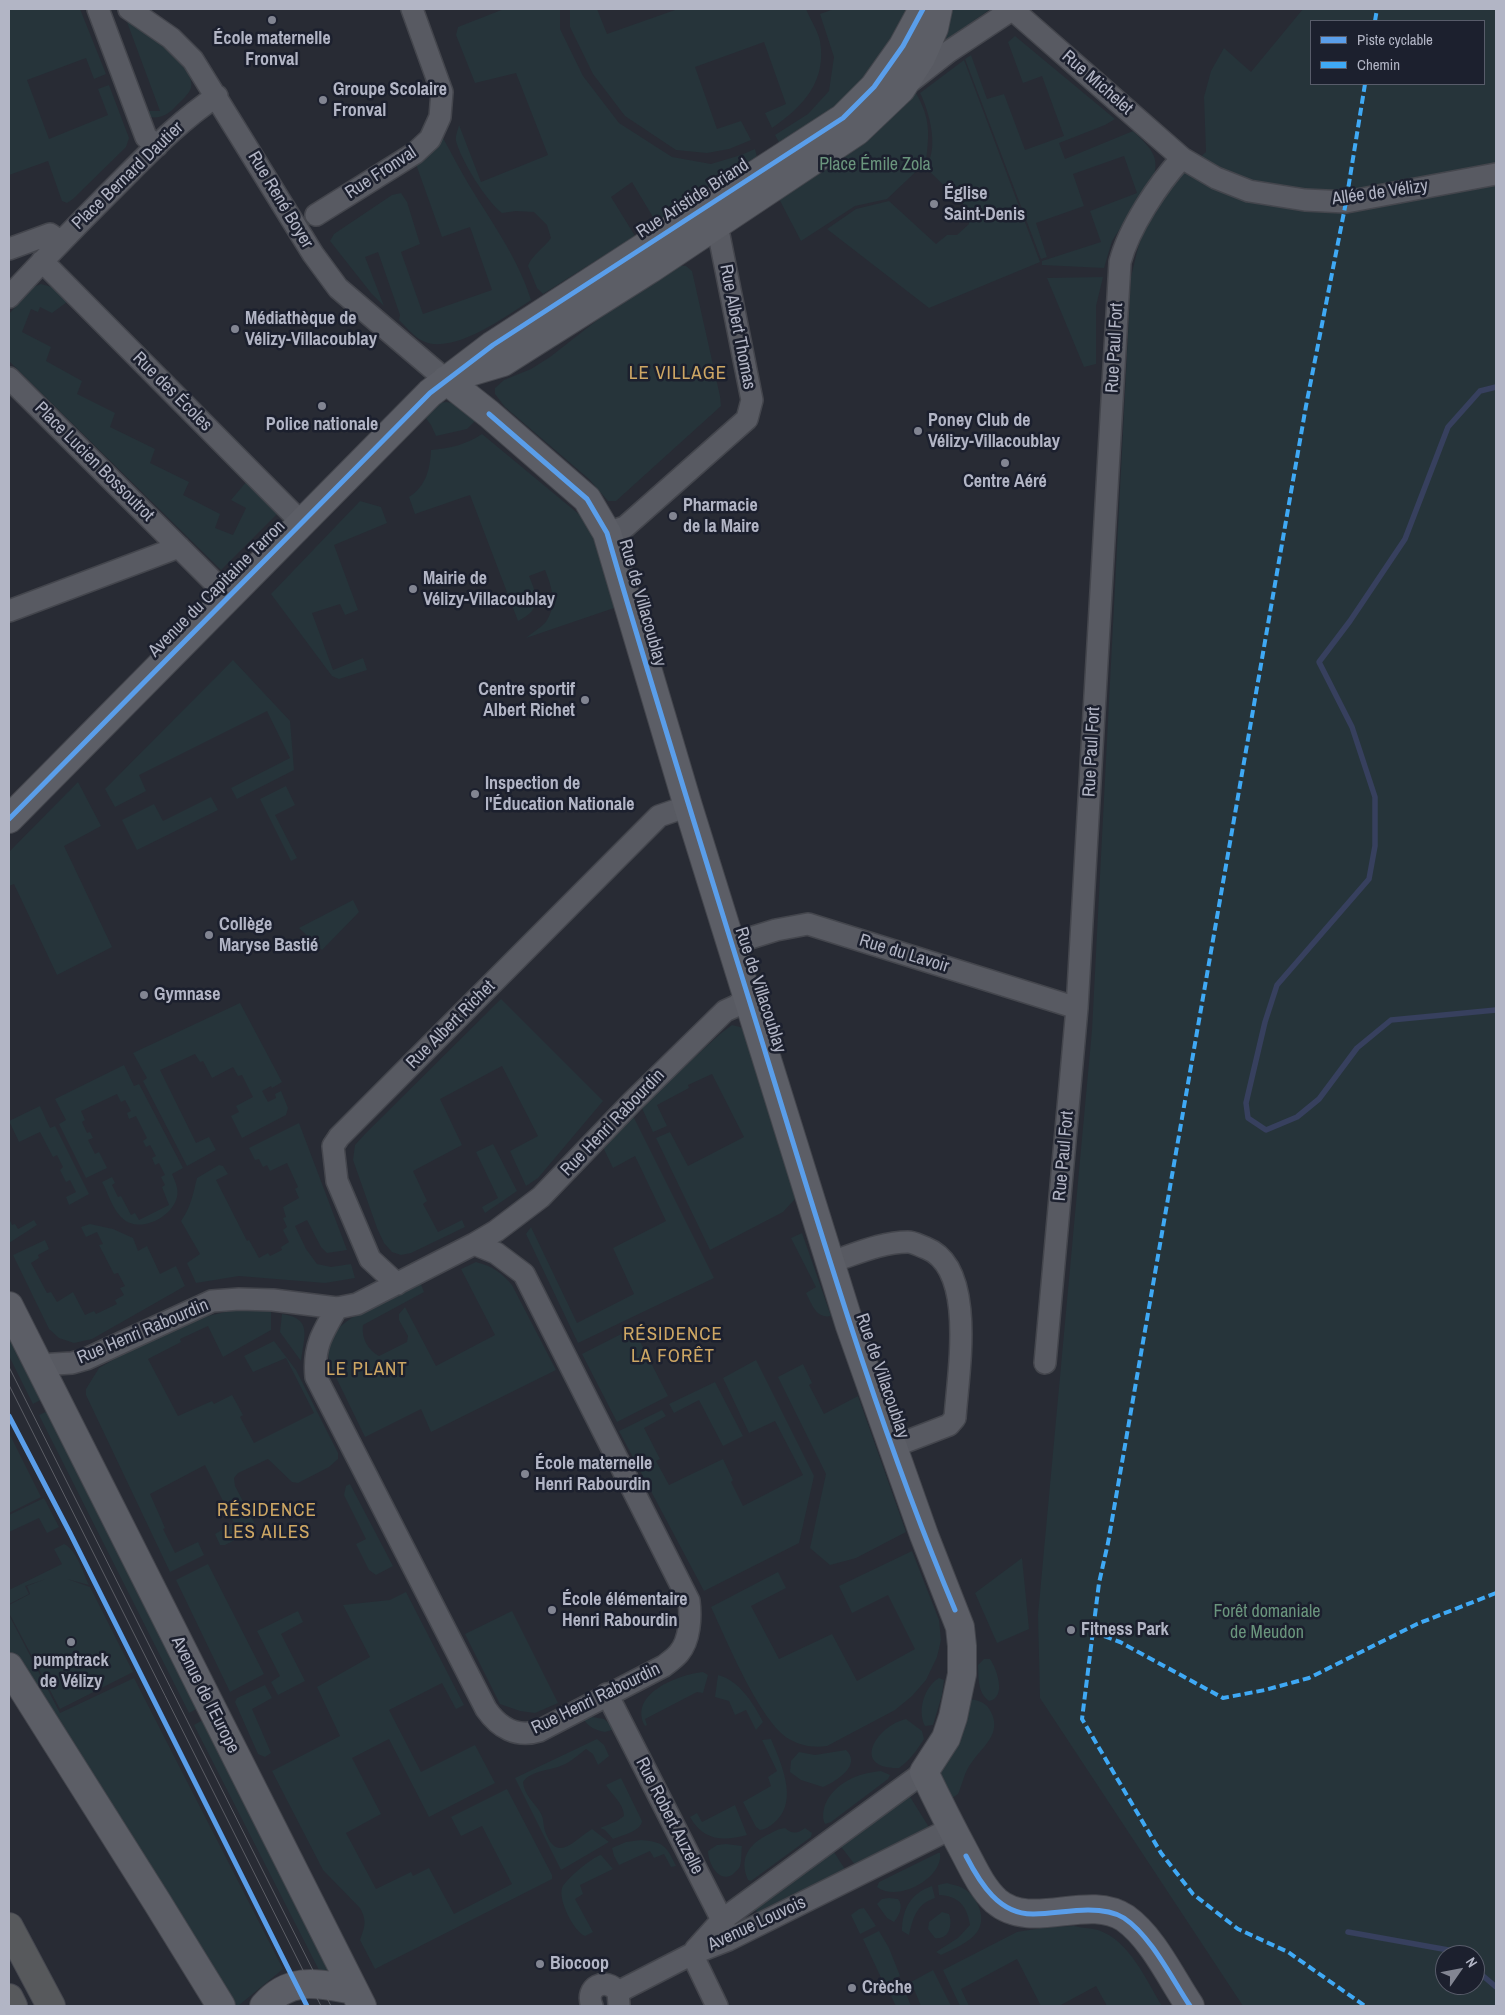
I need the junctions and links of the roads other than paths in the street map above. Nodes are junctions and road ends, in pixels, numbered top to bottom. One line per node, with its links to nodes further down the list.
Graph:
1 (98, 9): 9 (street)
2 (129, 9): 8 (street, Rue René Boyer)
3 (412, 9): 12 (street, Rue Fronval)
4 (923, 9): 13 (street, Rue Aristide Briand)
5 (938, 9): 7 (street, Rue Aristide Briand)
6 (1012, 9): 7 (street); 10 (street, Rue Michelet)
7 (901, 89): 13 (street, Rue Aristide Briand)
8 (217, 96): 9 (street, Place Bernard Dautier); 19 (street, Rue René Boyer)
9 (156, 146): 14 (street, Place Bernard Dautier)
10 (1182, 158): 11 (street, Allée de Vélizy); 29 (street, Rue Paul Fort)
11 (1496, 174)
12 (316, 215)
13 (711, 216): 19 (street, Rue Aristide Briand); 21 (street, Rue Albert Thomas)
14 (60, 241): 15 (street); 16 (street, Place Bernard Dautier)
15 (9, 249)
16 (42, 261): 17 (street); 20 (street, Rue des Écoles)
17 (9, 297)
18 (9, 378): 22 (street, Place Lucien Bossoutrot)
19 (446, 380): 20 (street, Avenue du Capitaine Tarron); 21 (street, Rue de Villacoublay)
20 (302, 523): 23 (street, Avenue du Capitaine Tarron)
21 (607, 533): 25 (street, Rue de Villacoublay)
22 (180, 547): 23 (street, Place Lucien Bossoutrot); 24 (street)
23 (229, 597): 26 (street, Avenue du Capitaine Tarron)
24 (9, 612)
25 (688, 806): 27 (street, Rue de Villacoublay); 32 (street, Rue Albert Richet)
26 (9, 819)
27 (731, 944): 28 (street, Rue de Villacoublay); 29 (street, Rue du Lavoir)
28 (748, 996): 30 (street, Rue Henri Rabourdin); 31 (street, Rue de Villacoublay)
29 (1077, 1008): 35 (street, Rue Paul Fort)
30 (474, 1244): 32 (street, Rue Henri Rabourdin); 39 (street, Rue Henri Rabourdin)
31 (831, 1262): 37 (street, Rue de Villacoublay); 37 (street)
32 (397, 1284): 34 (street, Rue Henri Rabourdin)
33 (9, 1306): 36 (street, Avenue de l'Europe)
34 (337, 1308): 36 (street, Rue Henri Rabourdin); 39 (street, Rue Henri Rabourdin)
35 (1045, 1363)
36 (38, 1365): 46 (street, Avenue de l'Europe)
37 (892, 1447): 40 (street, Rue de Villacoublay)
38 (9, 1667): 50 (street)
39 (607, 1694): 43 (street, Rue Robert Auzelle)
40 (924, 1772): 41 (street); 43 (street, Avenue Louvois)
41 (952, 1828): 43 (street, Avenue Louvois); 54 (street)
42 (9, 1927): 49 (highway)
43 (725, 1930): 44 (street, Avenue Louvois)
44 (692, 1954): 47 (street, Avenue Louvois); 53 (street)
45 (9, 1998): 48 (highway)
46 (358, 1998): 51 (street, Avenue de l'Europe)
47 (618, 1999): 52 (street)
48 (13, 2006)
49 (51, 2006)
50 (220, 2006)
51 (264, 2006)
52 (590, 2006)
53 (717, 2006)
54 (1190, 2006)

